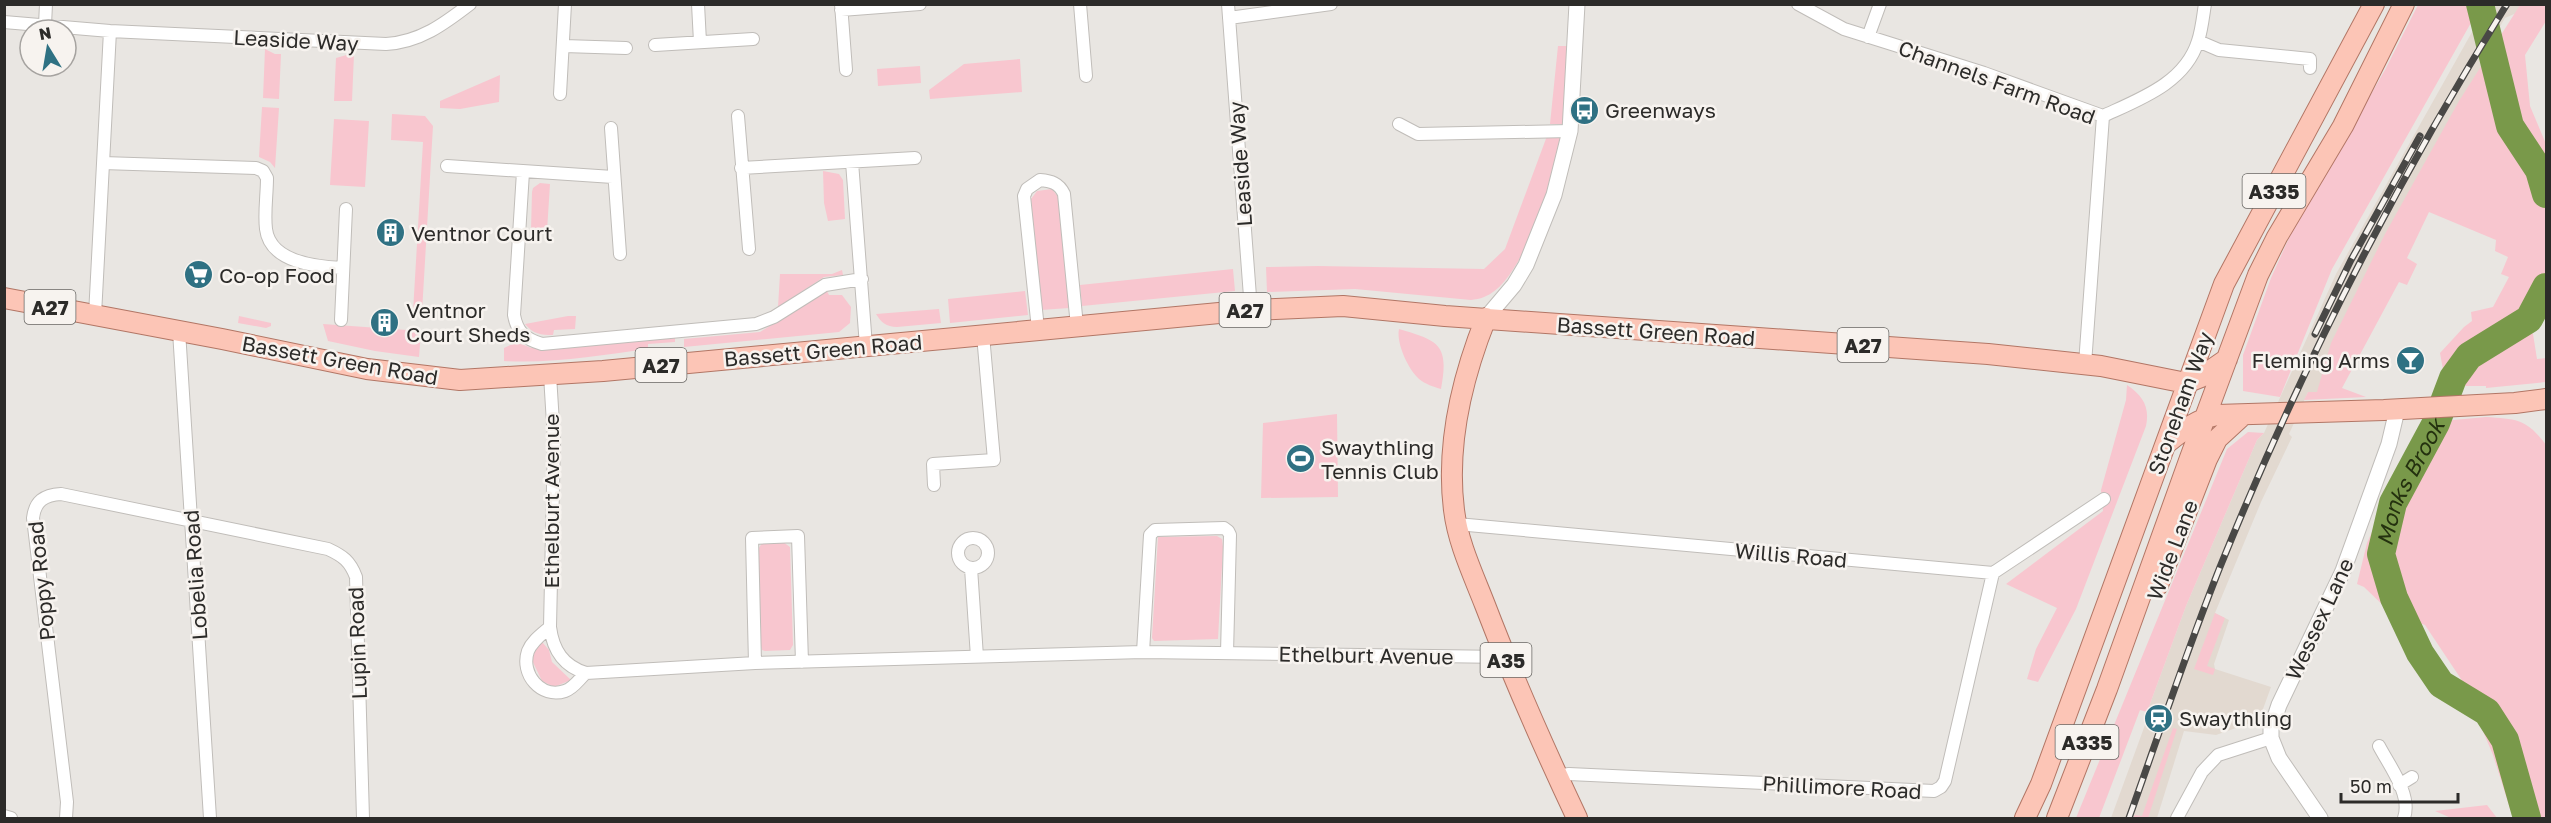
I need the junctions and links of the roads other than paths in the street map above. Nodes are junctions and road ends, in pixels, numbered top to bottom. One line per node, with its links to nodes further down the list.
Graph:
1 (471, 4): 17 (street, Leaside Way)
2 (565, 4): 23 (street)
3 (698, 4): 21 (street)
4 (920, 4): 14 (street)
5 (1080, 4): 27 (street)
6 (1228, 4): 15 (street, Leaside Way)
7 (1330, 4): 15 (street)
8 (1577, 4): 33 (street)
9 (1798, 4): 18 (street, Channels Farm Road)
10 (1880, 4): 18 (street)
11 (2205, 4): 20 (street)
12 (2374, 4): 59 (main road, Stoneham Way / A335)
13 (2404, 4): 56 (main road, Stoneham Way / A335)
14 (841, 7): 26 (street)
15 (1229, 18): 47 (street, Leaside Way)
16 (78, 28): 17 (street, Leaside Way)
17 (110, 31): 36 (street)
18 (1868, 37): 30 (street, Channels Farm Road)
19 (753, 39): 21 (street)
20 (2198, 41): 25 (street); 30 (street)
21 (700, 42): 22 (street)
22 (655, 45)
23 (564, 46): 24 (street); 28 (street)
24 (626, 48)
25 (2310, 68)
26 (846, 70)
27 (1086, 76)
28 (560, 94)
29 (738, 116): 38 (street)
30 (2103, 116): 57 (street, Channels Farm Road)
31 (1399, 124): 33 (street)
32 (611, 128): 40 (street)
33 (1570, 131): 49 (street)
34 (915, 158): 35 (street)
35 (852, 162): 38 (street); 45 (street)
36 (103, 163): 44 (street); 48 (street)
37 (447, 166): 39 (street)
38 (741, 168): 42 (street)
39 (523, 172): 40 (street); 45 (street)
40 (613, 177): 43 (street)
41 (346, 209): 44 (street)
42 (749, 249)
43 (620, 254)
44 (343, 268): 50 (street)
45 (862, 279): 55 (street)
46 (4, 298): 48 (main road, Bassett Green Road / A27)
47 (1251, 310): 49 (main road, Bassett Green Road / A27); 51 (main road, Bassett Green Road / A27)
48 (95, 315): 53 (main road, Bassett Green Road / A27)
49 (1486, 318): 57 (main road, Bassett Green Road / A27); 70 (main road, A35)
50 (340, 320)
51 (1077, 326): 52 (main road, Bassett Green Road / A27); 52 (street)
52 (1038, 329): 54 (main road, Bassett Green Road / A27)
53 (179, 331): 58 (main road, Bassett Green Road / A27); 69 (street, Lobelia Road)
54 (983, 335): 55 (main road, Bassett Green Road / A27); 67 (street)
55 (866, 346): 58 (main road, Bassett Green Road / A27)
56 (2227, 359): 59 (main road); 65 (main road, Stoneham Way / A335)
57 (2085, 364): 59 (main road, Bassett Green Road / A27)
58 (550, 375): 73 (street, Ethelburt Avenue)
59 (2186, 383): 66 (main road, Stoneham Way / A335)
60 (2547, 399): 61 (main road)
61 (2515, 403): 62 (main road); 63 (main road)
62 (2397, 410): 64 (main road); 82 (street, Wessex Lane)
63 (2547, 415)
64 (2242, 416): 65 (main road); 81 (main road, Wide Lane)
65 (2206, 418): 66 (main road); 81 (main road, Stoneham Way / A335)
66 (2167, 444): 93 (main road, Stoneham Way / A335)
67 (934, 485)
68 (2103, 499): 72 (street)
69 (191, 520): 89 (street, Poppy Road); 90 (street, Lobelia Road); 91 (street, Lupin Road)
70 (1457, 524): 72 (street, Willis Road); 77 (main road, A35)
71 (971, 568): 76 (street)
72 (1994, 573): 84 (street, Phillimore Road)
73 (550, 627): 80 (street, Ethelburt Avenue); 80 (street)
74 (1143, 652): 75 (street, Ethelburt Avenue); 75 (street); 76 (street, Ethelburt Avenue)
75 (1227, 653): 77 (street, Ethelburt Avenue)
76 (976, 657): 78 (street, Ethelburt Avenue)
77 (1505, 657): 84 (main road, A35)
78 (802, 662): 79 (street, Ethelburt Avenue); 79 (street)
79 (755, 663): 80 (street, Ethelburt Avenue)
80 (586, 673)
81 (2108, 689): 94 (main road, Stoneham Way / A335)
82 (2271, 738): 95 (street); 96 (street)
83 (2379, 746): 86 (street)
84 (1557, 776): 92 (main road, A35)
85 (2412, 777): 86 (street)
86 (2399, 785): 97 (street)
87 (4, 816): 88 (street)
88 (11, 819)
89 (66, 819)
90 (210, 819)
91 (363, 819)
92 (1577, 819)
93 (2025, 819)
94 (2057, 819)
95 (2177, 819)
96 (2320, 819)
97 (2404, 819)

